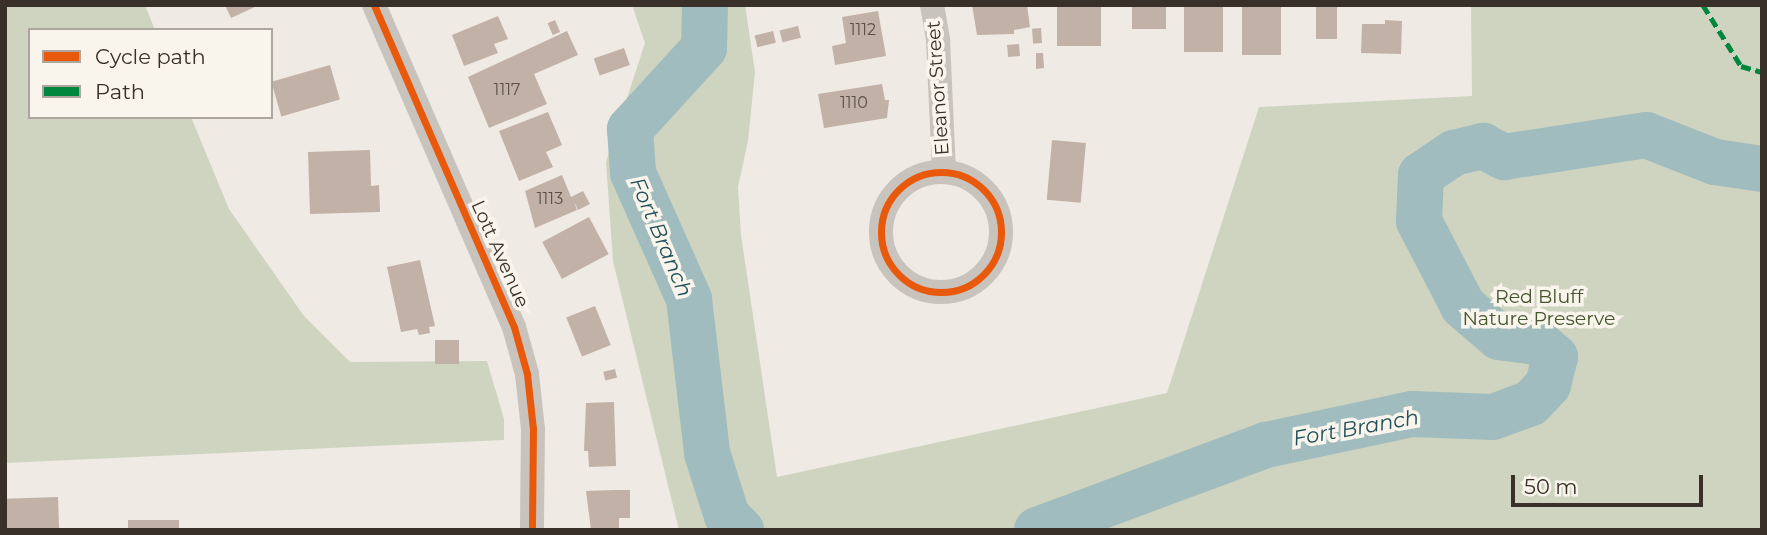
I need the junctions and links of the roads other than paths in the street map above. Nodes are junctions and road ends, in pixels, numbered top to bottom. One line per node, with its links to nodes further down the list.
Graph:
1 (374, 5): 4 (street, Lott Avenue)
2 (932, 5): 3 (street, Eleanor Street)
3 (944, 172): 3 (street, Eleanor Street)
4 (532, 530)

